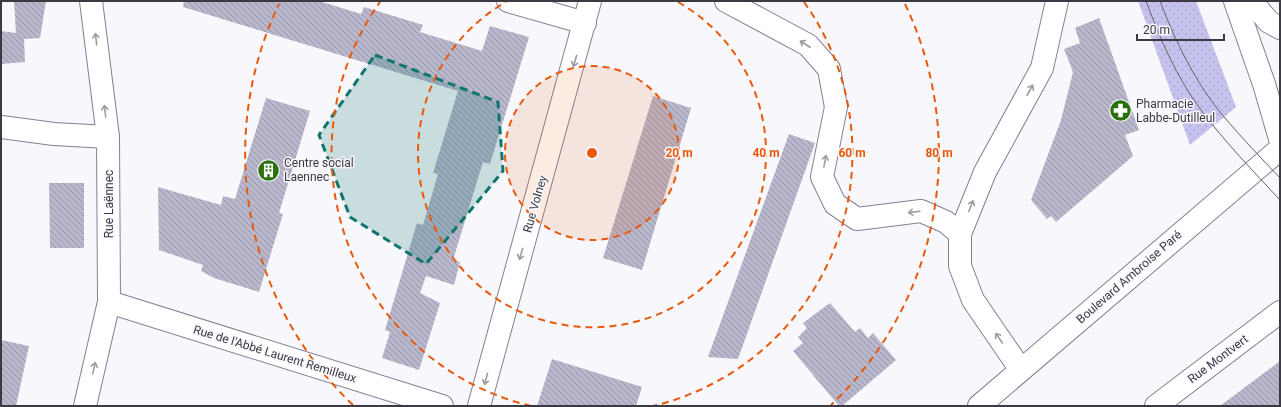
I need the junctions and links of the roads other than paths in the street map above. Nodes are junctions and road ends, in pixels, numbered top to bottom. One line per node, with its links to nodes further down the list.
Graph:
1 (91, 1): 11 (street, Rue Laënnec, one-way to 1)
2 (508, 1): 8 (street)
3 (590, 1): 8 (street, Rue Volney)
4 (726, 1): 14 (street, one-way to 4)
5 (1057, 1): 14 (street, one-way to 5)
6 (1234, 1): 12 (street)
7 (1250, 1): 9 (street)
8 (585, 23): 20 (street, Rue Volney, one-way to 20)
9 (1280, 28)
10 (1, 127): 11 (street)
11 (108, 137): 15 (street, Rue Laënnec)
12 (1280, 139)
13 (1280, 149): 17 (street, Boulevard Ambroise Paré)
14 (960, 234): 17 (street, one-way to 14)
15 (109, 302): 18 (street, Rue Laënnec, one-way to 15); 19 (street, Rue de l'Abbé Laurent Remilleux)
16 (1280, 312): 22 (street, Rue Montvert)
17 (1021, 370): 21 (street, Boulevard Ambroise Paré)
18 (85, 406)
19 (442, 406)
20 (479, 406)
21 (979, 406)
22 (1156, 406)

